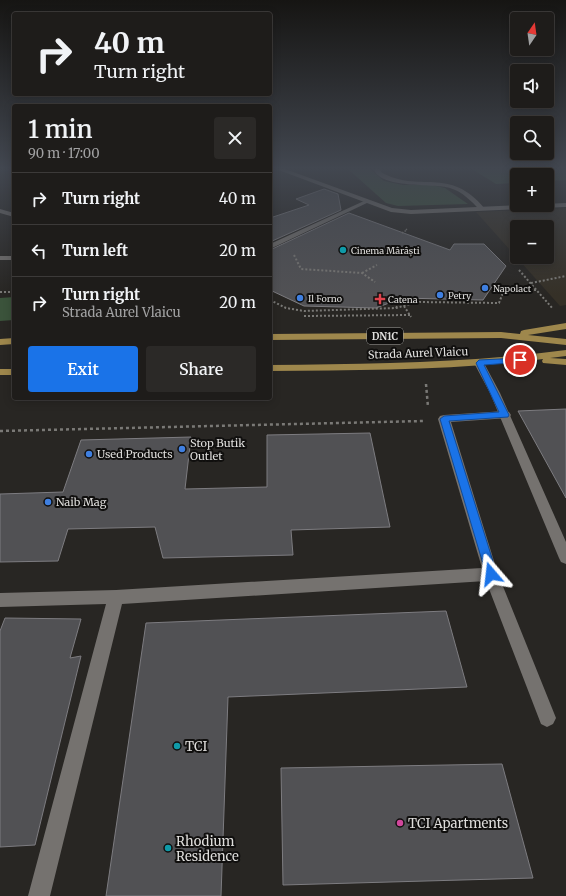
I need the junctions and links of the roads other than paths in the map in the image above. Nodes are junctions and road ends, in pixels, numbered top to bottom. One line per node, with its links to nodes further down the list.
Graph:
1 (0, 211): 5 (street)
2 (347, 211): 6 (street)
3 (399, 211): 4 (street)
4 (439, 211)
5 (12, 214)
6 (272, 246)
7 (0, 258): 8 (street)
8 (12, 258)
9 (566, 326): 10 (main road)
10 (501, 335): 11 (main road, Strada Aurel Vlaicu / DN1C); 14 (main road, Strada Aurel Vlaicu / DN1C)
11 (272, 337)
12 (12, 341): 13 (main road)
13 (0, 342)
14 (566, 342)
15 (566, 353): 16 (main road, Strada Aurel Vlaicu)
16 (520, 360): 17 (main road); 18 (main road, Strada Aurel Vlaicu)
17 (566, 362)
18 (479, 363): 19 (main road, Strada Aurel Vlaicu); 22 (street)
19 (272, 368)
20 (0, 372): 21 (main road)
21 (12, 372)
22 (505, 415): 23 (street); 24 (street)
23 (566, 558)
24 (491, 574): 25 (street); 27 (street)
25 (116, 597): 26 (street); 28 (street)
26 (0, 600)
27 (547, 718)
28 (39, 896)

